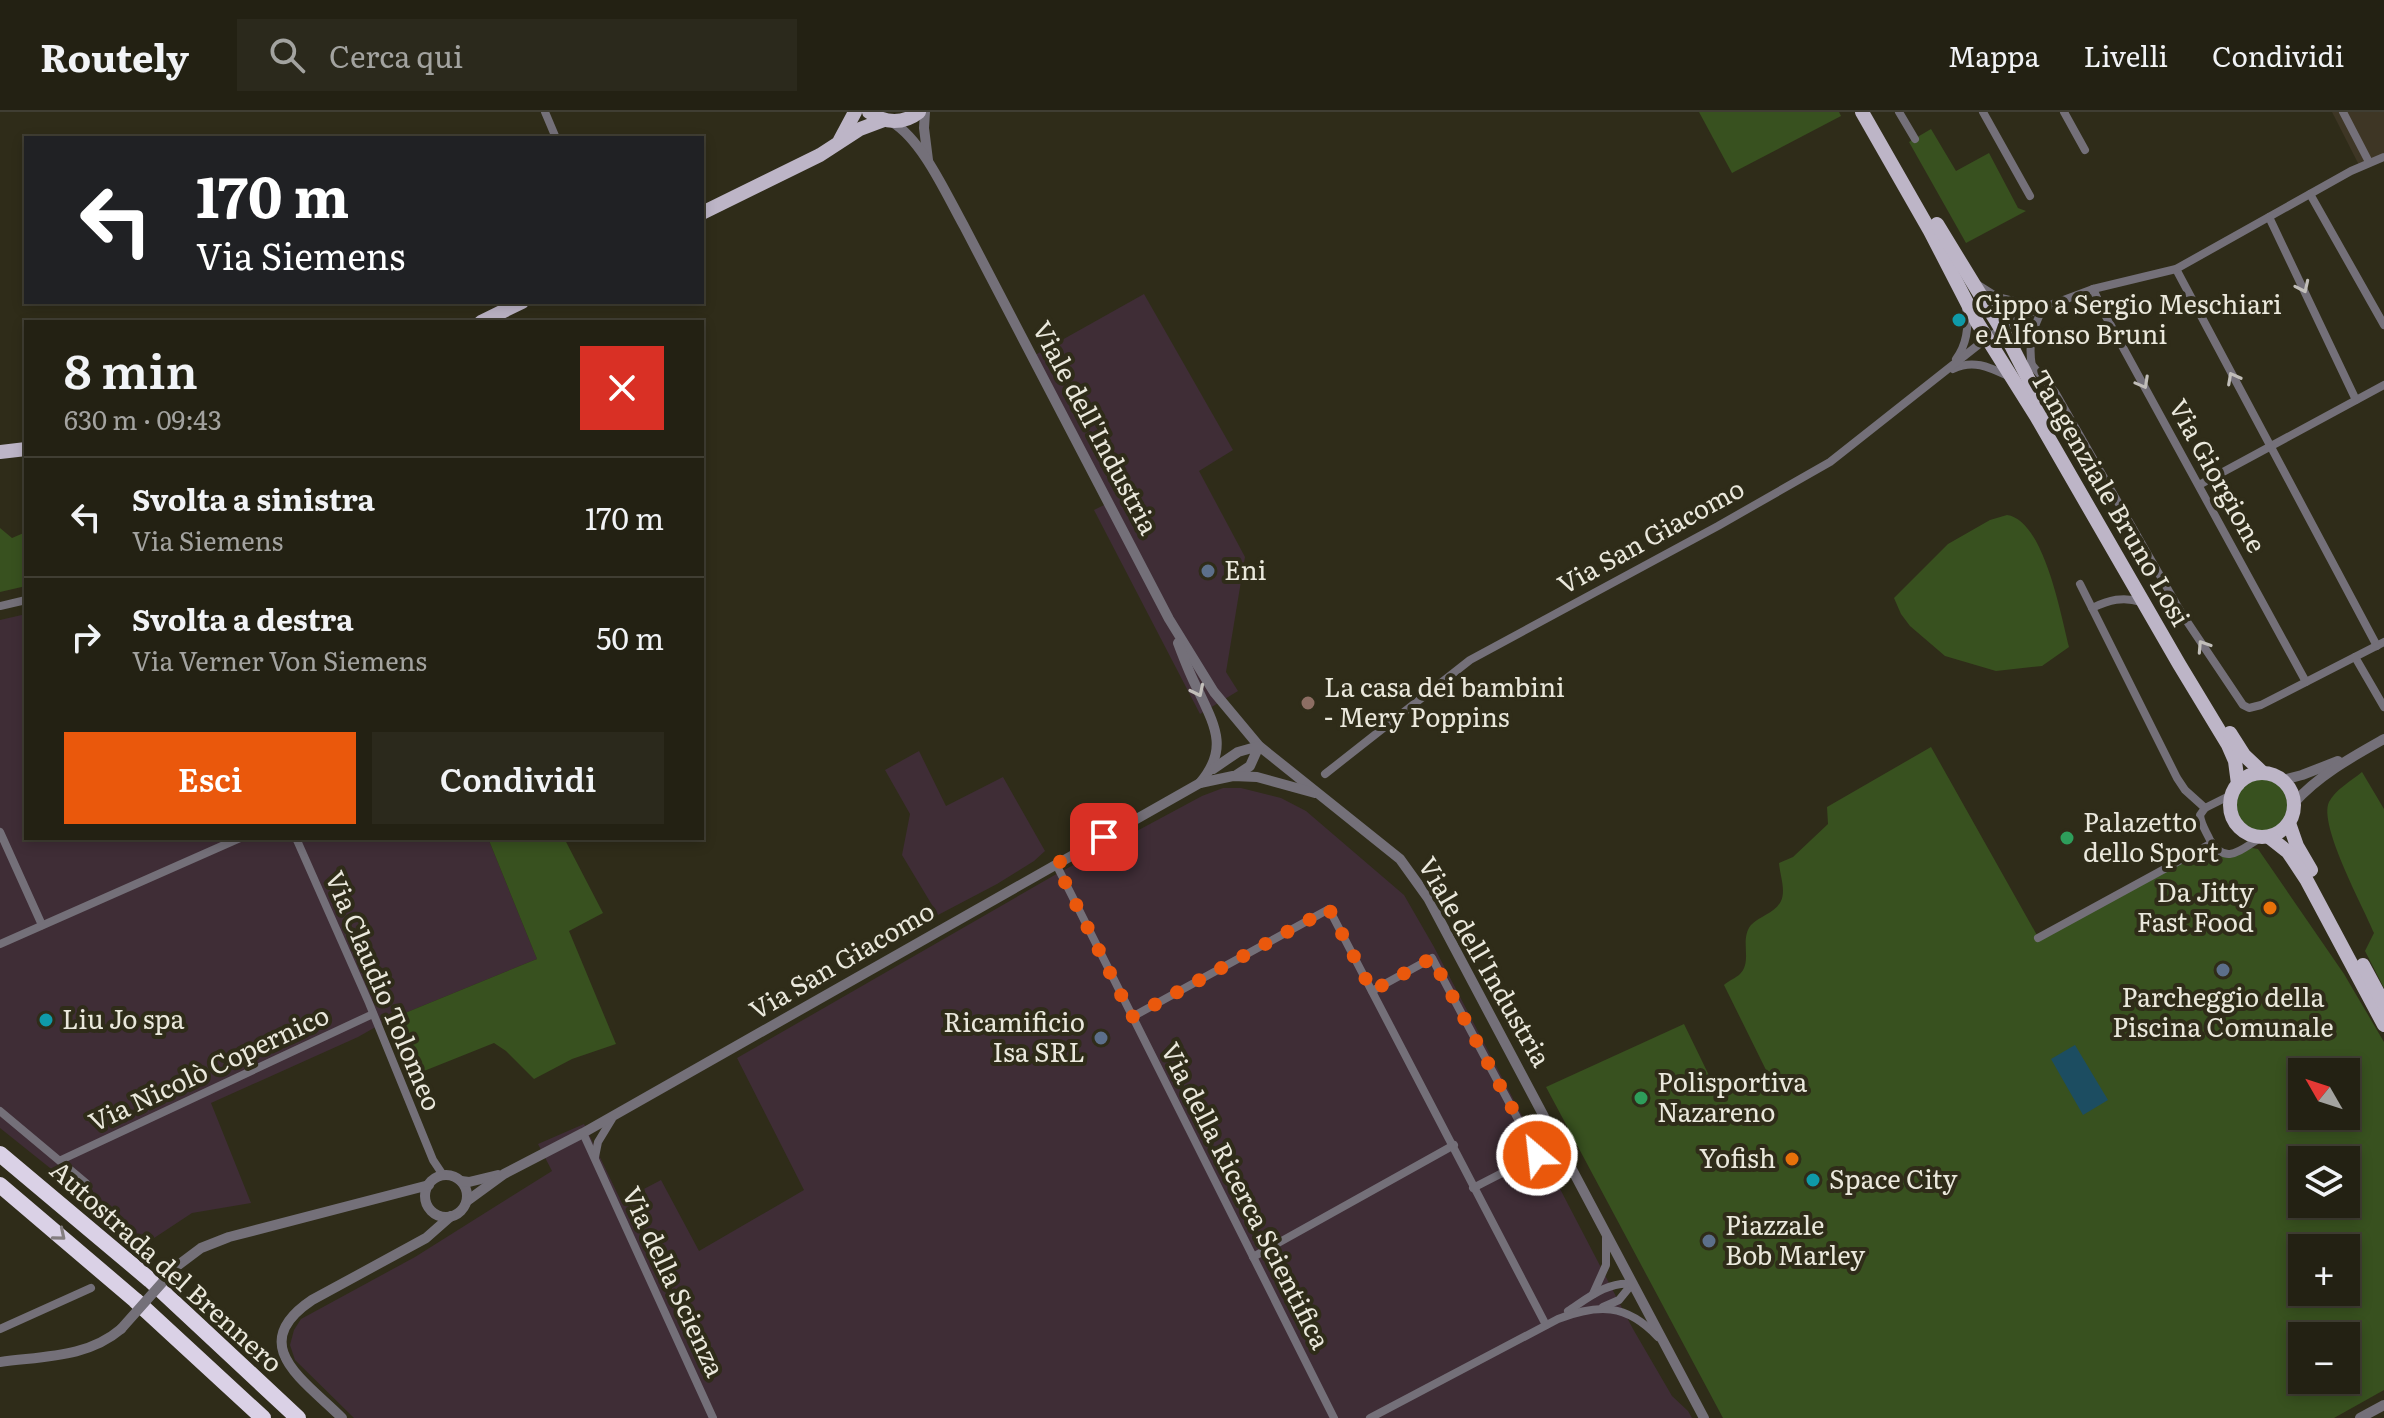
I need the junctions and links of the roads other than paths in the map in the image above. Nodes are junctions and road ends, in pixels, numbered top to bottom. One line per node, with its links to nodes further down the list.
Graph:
1 (545, 112): 12 (street)
2 (855, 112): 14 (main road)
3 (869, 112): 11 (main road)
4 (922, 112): 11 (main road); 17 (street, Viale dell'Industria)
5 (1862, 112): 26 (main road, Tangenziale Bruno Losi)
6 (1873, 112): 24 (main road, Tangenziale Bruno Losi)
7 (1899, 112): 13 (street)
8 (1983, 112): 20 (street)
9 (2064, 112): 15 (street)
10 (2343, 112): 18 (street)
11 (887, 121): 14 (main road); 17 (street, Viale dell'Industria)
12 (555, 136)
13 (1915, 139)
14 (837, 144): 21 (main road)
15 (2085, 150)
16 (2383, 158): 18 (street, Via San Giacomo)
17 (928, 162): 47 (street, Viale dell'Industria)
18 (2369, 162): 19 (street, Via San Giacomo)
19 (2310, 194): 22 (street, Via San Giacomo); 30 (street)
20 (2030, 196)
21 (704, 212)
22 (2269, 217): 23 (street, Via San Giacomo); 37 (street, one-way to 37)
23 (2176, 269): 25 (street, Via San Giacomo); 38 (street, one-way to 23)
24 (1970, 279): 28 (street); 31 (main road, Tangenziale Bruno Losi)
25 (2093, 289): 28 (street, Via San Giacomo); 41 (street, Via Giorgione, one-way to 41)
26 (1963, 294): 31 (main road, Tangenziale Bruno Losi); 33 (street)
27 (518, 304): 29 (main road)
28 (2044, 307): 31 (street, Via San Giacomo); 32 (street)
29 (485, 320)
30 (2384, 325)
31 (1994, 333): 33 (street, Via San Giacomo); 34 (main road, Tangenziale Bruno Losi); 36 (main road, Tangenziale Bruno Losi)
32 (2032, 365): 36 (street); 50 (street, one-way to 32)
33 (1938, 376): 34 (street); 57 (street, Via San Giacomo)
34 (2016, 384): 44 (main road, Tangenziale Bruno Losi)
35 (2384, 385): 37 (street)
36 (2033, 388): 56 (main road, Tangenziale Bruno Losi)
37 (2356, 400): 38 (street)
38 (2270, 447): 41 (street); 48 (street)
39 (24, 449): 40 (main road)
40 (0, 452)
41 (2199, 485): 50 (street, Via Giorgione)
42 (2080, 584): 46 (street)
43 (24, 600): 45 (street)
44 (2144, 603): 46 (street); 61 (main road, Tangenziale Bruno Losi)
45 (0, 606)
46 (2092, 608): 64 (street)
47 (1169, 619): 53 (street, Viale dell'Industria); 55 (street, one-way to 55)
48 (2380, 644): 49 (street)
49 (2355, 657): 50 (street); 51 (street)
50 (2306, 682)
51 (2384, 707)
52 (2384, 739): 54 (street)
53 (1259, 746): 55 (street, Via San Giacomo); 58 (street); 62 (street, Viale dell'Industria)
54 (2362, 751): 59 (street); 63 (street)
55 (1210, 771): 60 (street, Via San Giacomo)
56 (2263, 773): 59 (main road); 61 (main road)
57 (1325, 774)
58 (1233, 776): 60 (street, Via San Giacomo); 62 (street, Via San Giacomo)
59 (2283, 780): 63 (main road)
60 (1200, 783): 71 (street, Via San Giacomo)
61 (2234, 790): 64 (street); 67 (main road)
62 (1321, 795): 99 (street, Viale dell'Industria)
63 (2294, 803): 65 (main road)
64 (2205, 808): 70 (street)
65 (2289, 823): 67 (main road); 76 (main road)
66 (0, 832): 72 (street)
67 (2264, 837): 70 (street); 79 (main road)
68 (235, 840): 72 (street)
69 (297, 840): 77 (street, Via Claudio Tolomeo)
70 (2212, 843): 73 (street)
71 (1056, 864): 78 (street, Via della Ricerca Scientifica); 81 (street, Via San Giacomo)
72 (42, 925): 74 (street)
73 (2038, 938)
74 (0, 944)
75 (1372, 991): 78 (street); 83 (street); 94 (street)
76 (2384, 1004)
77 (373, 1014): 85 (street, Via Nicolò Copernico); 86 (street, Via Claudio Tolomeo)
78 (1132, 1017): 101 (street, Via della Ricerca Scientifica)
79 (2384, 1025)
80 (0, 1111): 85 (street)
81 (616, 1114): 82 (street, Via San Giacomo); 87 (street, Via della Scienza)
82 (583, 1133): 87 (street, Via della Scienza); 88 (street, Via San Giacomo)
83 (1454, 1145): 94 (street); 101 (street)
84 (0, 1154): 113 (highway, Autostrada del Brennero)
85 (61, 1160): 91 (street)
86 (433, 1160): 89 (street, Via Claudio Tolomeo); 92 (street, Via Claudio Tolomeo)
87 (596, 1161): 115 (street, Via della Scienza)
88 (504, 1174): 90 (street, Via San Giacomo); 96 (street, Via San Giacomo)
89 (443, 1175): 90 (street); 92 (street)
90 (461, 1181): 96 (street)
91 (86, 1183)
92 (430, 1183): 95 (street); 97 (street)
93 (0, 1185): 112 (highway, Autostrada del Brennero, one-way to 112)
94 (1473, 1188): 107 (street)
95 (407, 1190): 97 (street); 110 (street, bridge)
96 (467, 1201): 98 (street)
97 (428, 1205): 98 (street); 100 (street)
98 (451, 1216): 100 (street)
99 (1605, 1234): 102 (street, Viale dell'Industria); 104 (street)
100 (417, 1243): 114 (street)
101 (1253, 1257): 116 (street, Via della Ricerca Scientifica)
102 (1632, 1284): 104 (street); 105 (street); 109 (street, Viale dell'Industria)
103 (91, 1288): 108 (street)
104 (1593, 1295): 106 (street)
105 (1603, 1308): 106 (street); 109 (street)
106 (1558, 1319): 107 (street)
107 (1546, 1325): 117 (street)
108 (0, 1329)
109 (1666, 1347): 118 (street, Viale dell'Industria)
110 (0, 1362)
111 (2384, 1405): 119 (street)
112 (263, 1418)
113 (298, 1418)
114 (342, 1418)
115 (713, 1418)
116 (1334, 1418)
117 (1370, 1418)
118 (1704, 1418)
119 (2360, 1418)

